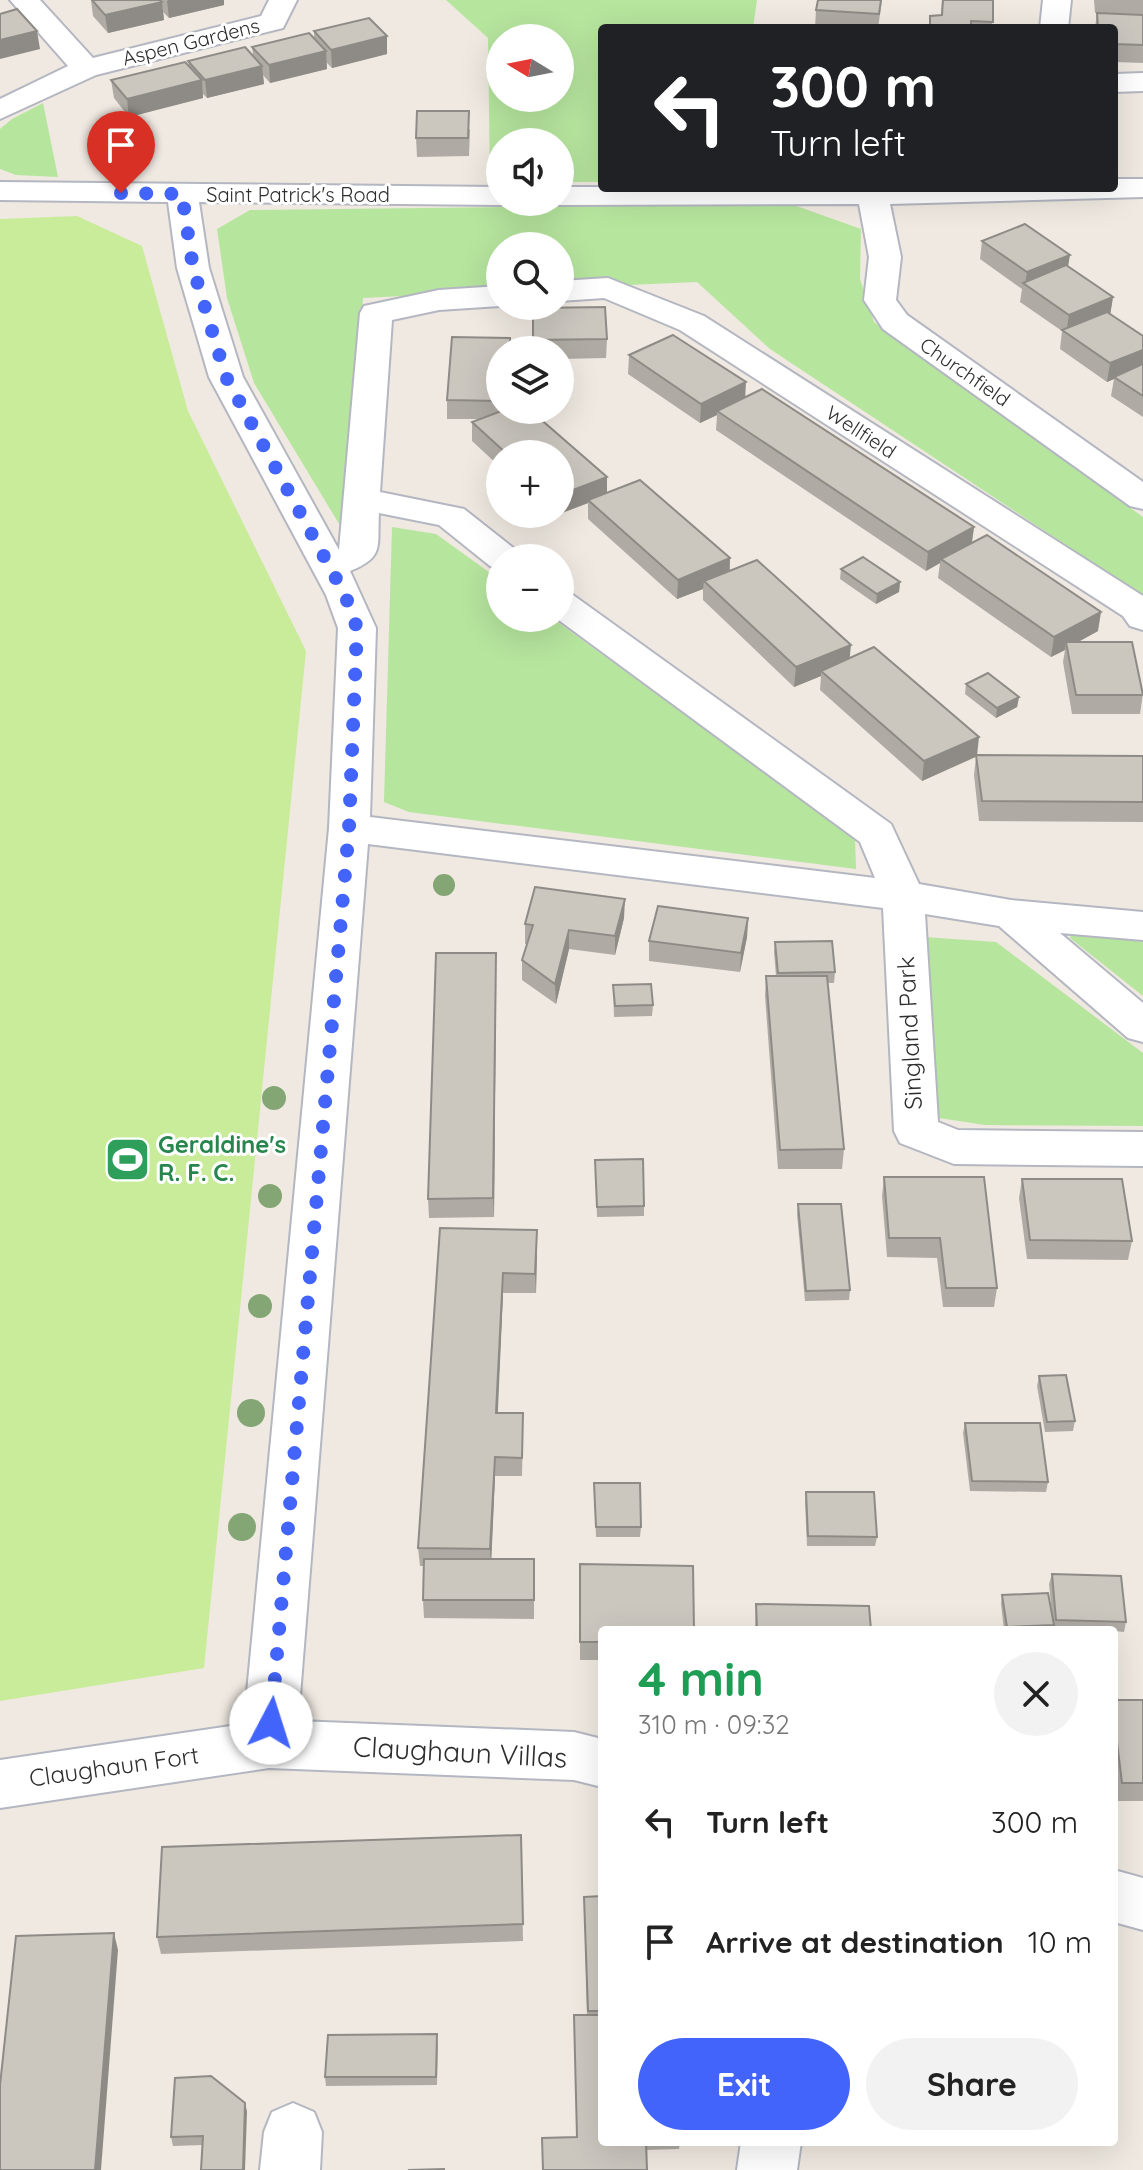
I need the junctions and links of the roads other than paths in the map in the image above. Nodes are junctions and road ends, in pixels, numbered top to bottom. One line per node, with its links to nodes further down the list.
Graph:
1 (24, 0): 5 (street)
2 (283, 0): 5 (street, Aspen Gardens)
3 (1057, 0): 4 (street)
4 (1054, 24)
5 (86, 69): 8 (street, Aspen Gardens)
6 (1143, 82): 7 (street)
7 (1118, 83)
8 (0, 110)
9 (1143, 188): 10 (street)
10 (1118, 189)
11 (0, 191): 13 (street, Saint Patrick's Road)
12 (989, 192): 14 (street)
13 (182, 194): 15 (street, Saint Patrick's Road); 22 (street)
14 (873, 195): 16 (street); 19 (street, Churchfield)
15 (486, 196)
16 (574, 196)
17 (574, 290): 24 (street, Wellfield)
18 (486, 297): 20 (street)
19 (1143, 498)
20 (364, 499): 21 (street); 22 (street)
21 (486, 545)
22 (329, 567): 25 (street)
23 (574, 613): 26 (street)
24 (1143, 618)
25 (349, 828): 26 (street); 31 (street)
26 (903, 896): 27 (street); 30 (street, Singland Park)
27 (1011, 914): 28 (street); 29 (street)
28 (1143, 926)
29 (1143, 1027)
30 (1143, 1149)
31 (269, 1744): 32 (street, Claughaun Villas); 33 (street, Claughaun Fort)
32 (598, 1762)
33 (0, 1784)
34 (1118, 1897): 35 (street)
35 (1143, 1904)
36 (770, 2146): 37 (street)
37 (767, 2170)

